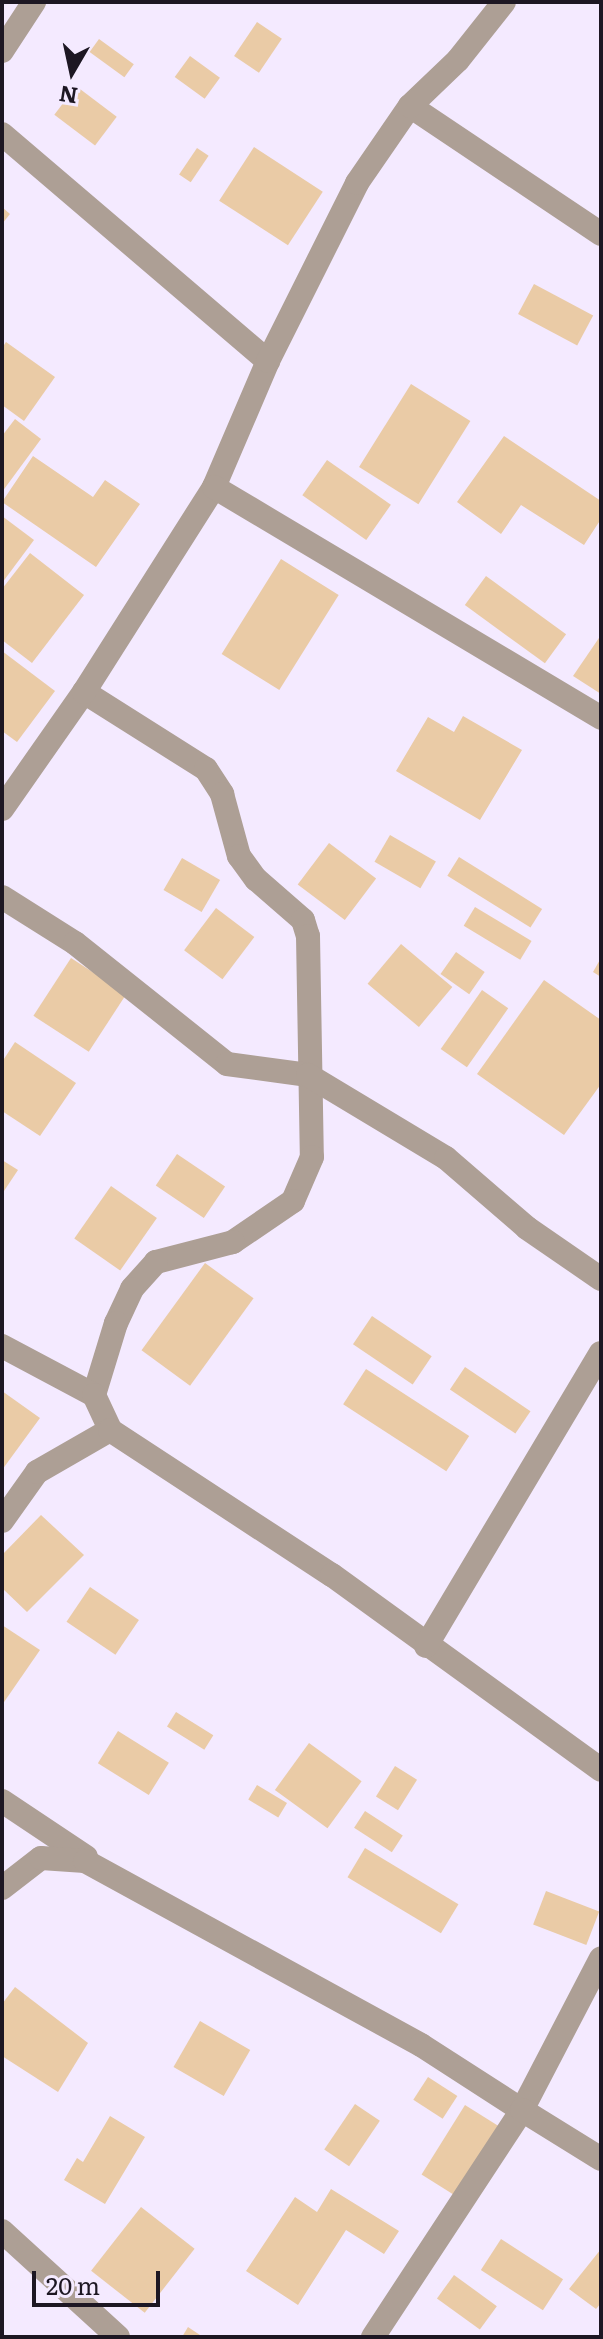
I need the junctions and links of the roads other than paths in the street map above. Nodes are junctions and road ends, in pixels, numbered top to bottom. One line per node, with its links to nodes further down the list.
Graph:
1 (34, 2): 3 (street)
2 (504, 2): 4 (street)
3 (2, 51)
4 (410, 106): 6 (street); 7 (street)
5 (2, 134): 7 (street)
6 (601, 234)
7 (268, 361): 8 (street)
8 (214, 487): 9 (street); 10 (street)
9 (84, 692): 11 (street); 13 (street)
10 (601, 718)
11 (2, 809)
12 (2, 897): 13 (street)
13 (308, 1075): 14 (street); 17 (street)
14 (601, 1279)
15 (2, 1346): 17 (street)
16 (601, 1353): 20 (street)
17 (94, 1395): 18 (street)
18 (110, 1430): 19 (street); 20 (street)
19 (2, 1521)
20 (426, 1646): 21 (street)
21 (601, 1770)
22 (2, 1801): 23 (street)
23 (112, 1874): 24 (street); 26 (street)
24 (2, 1888)
25 (601, 1958): 26 (street)
26 (522, 2110): 27 (street); 30 (street)
27 (601, 2159)
28 (2, 2231): 29 (street)
29 (118, 2337)
30 (373, 2337)

